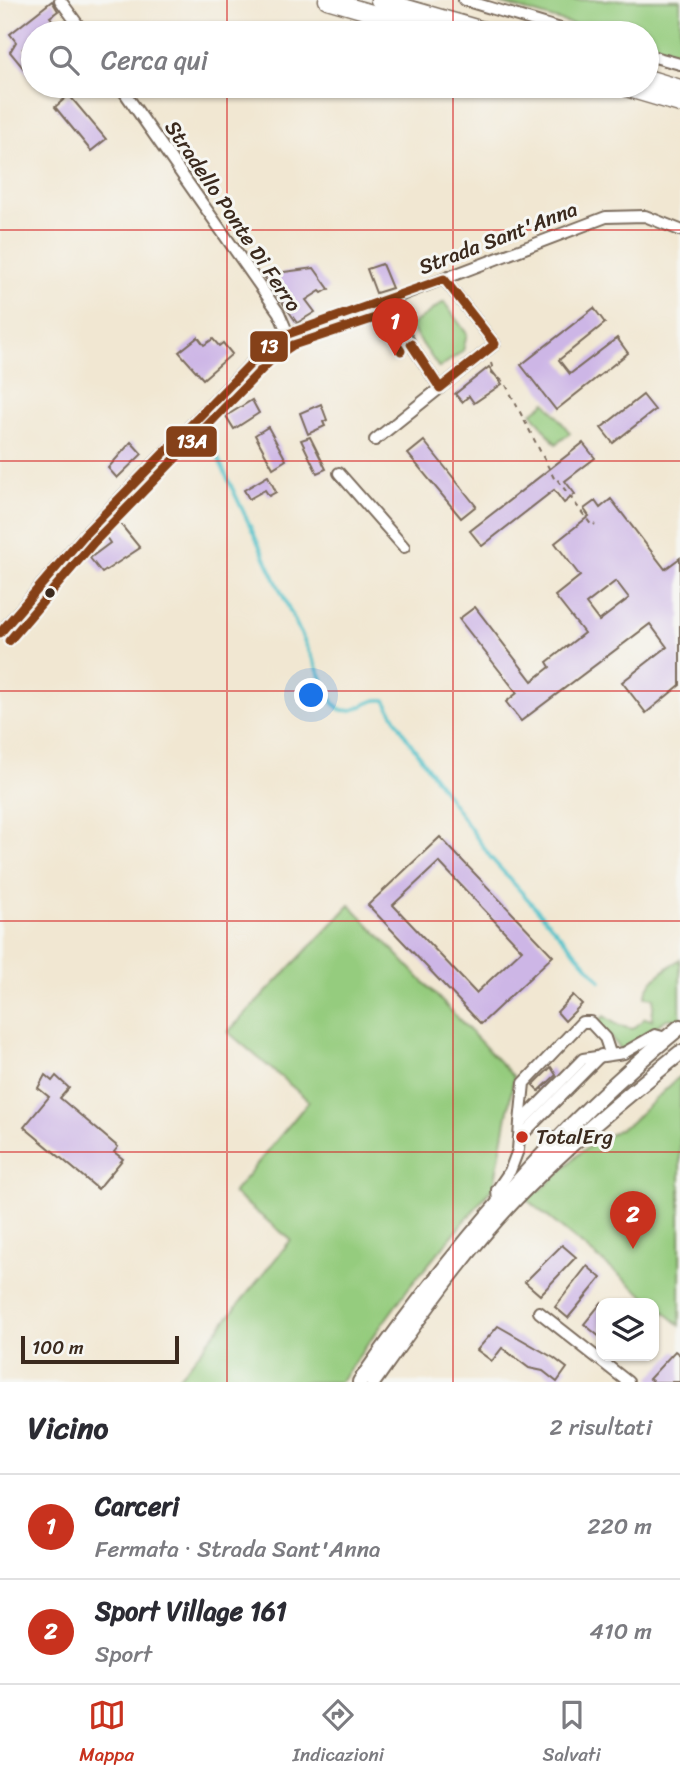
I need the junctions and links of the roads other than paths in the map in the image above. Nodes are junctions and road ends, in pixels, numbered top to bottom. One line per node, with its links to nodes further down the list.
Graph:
1 (60, 0): 5 (street)
2 (327, 0): 6 (highway)
3 (379, 0): 7 (highway)
4 (464, 0): 8 (street)
5 (75, 21)
6 (399, 21)
7 (451, 21)
8 (534, 21)
9 (659, 58): 10 (street)
10 (680, 64)
11 (659, 82): 12 (highway)
12 (680, 88)
13 (128, 98): 19 (street, Stradello Ponte Di Ferro)
14 (659, 98): 15 (highway)
15 (680, 104)
16 (680, 230): 17 (street, Strada Sant'Anna)
17 (443, 279): 18 (street, Strada Sant'Anna); 20 (street)
18 (383, 302): 19 (street, Strada Sant'Anna); 20 (street)
19 (288, 334): 24 (street, Strada Sant'Anna)
20 (440, 388): 21 (street)
21 (375, 440)
22 (339, 473): 23 (street)
23 (404, 547)
24 (0, 633)
25 (680, 1027): 26 (main road)
26 (666, 1038): 27 (street); 31 (main road)
27 (605, 1054): 29 (street); 29 (street); 30 (street)
28 (680, 1054): 34 (main road)
29 (520, 1123): 30 (street)
30 (519, 1138): 31 (street)
31 (498, 1202): 33 (main road)
32 (539, 1312): 35 (street)
33 (360, 1382)
34 (373, 1382)
35 (628, 1382)

